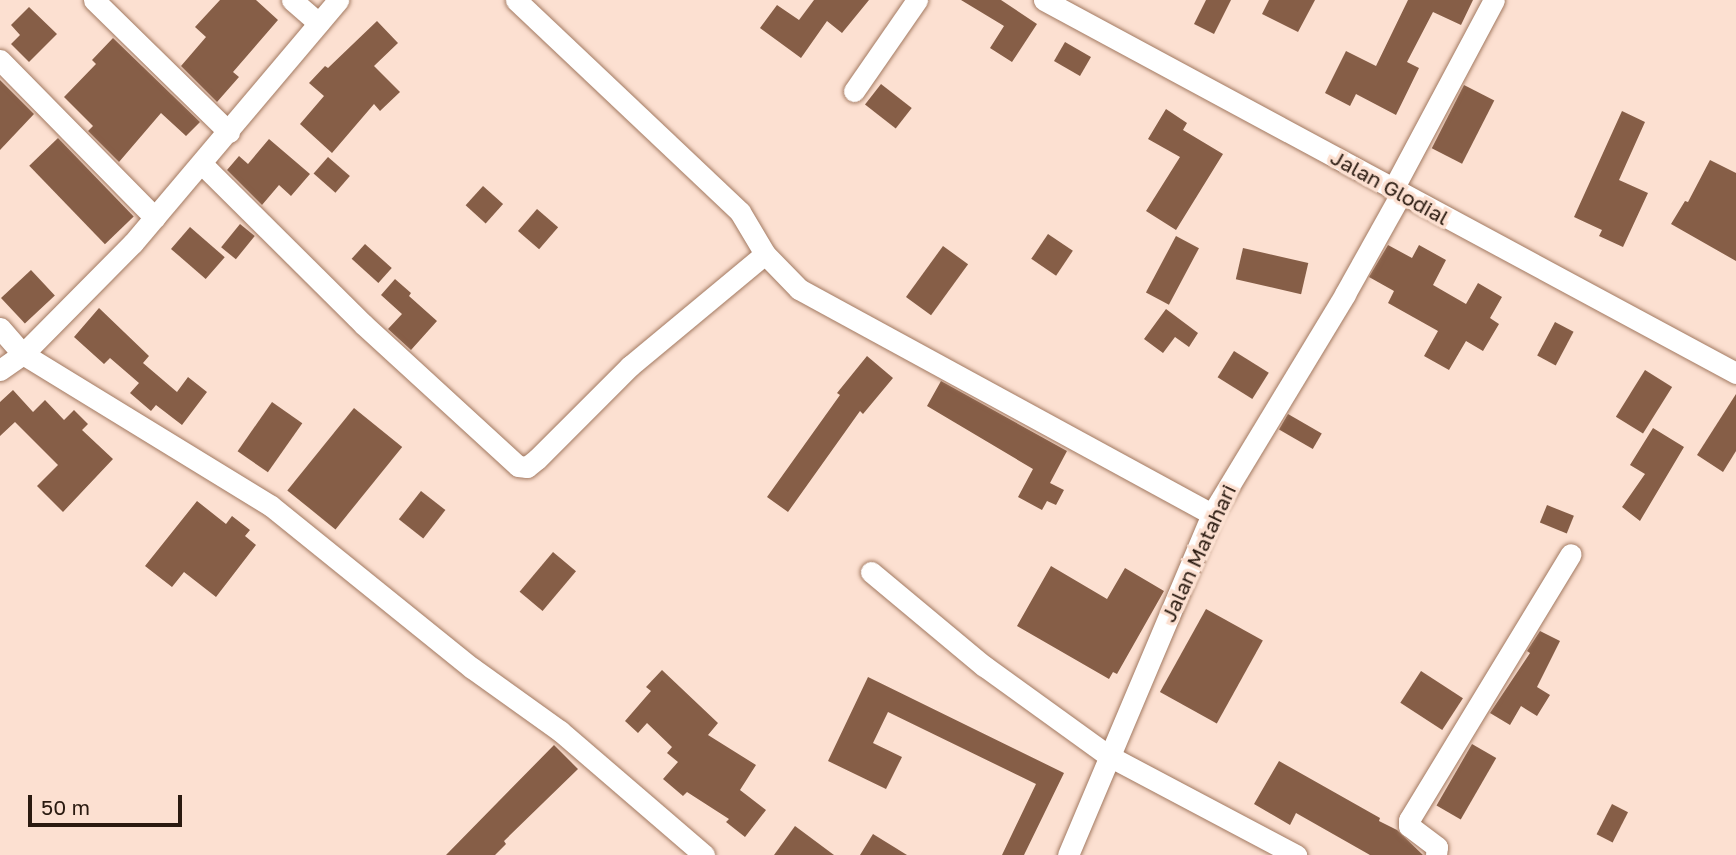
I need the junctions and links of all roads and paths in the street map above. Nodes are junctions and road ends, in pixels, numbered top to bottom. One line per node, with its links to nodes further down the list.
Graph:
1 (94, 0): 11 (street)
2 (292, 0): 8 (street)
3 (338, 0): 8 (street)
4 (516, 0): 15 (street)
5 (917, 0): 10 (street)
6 (1044, 0): 13 (street, Jalan Glodial)
7 (1493, 0): 13 (street, Jalan Matahari)
8 (318, 23): 11 (street)
9 (0, 60): 14 (street)
10 (854, 91)
11 (229, 132): 12 (street)
12 (202, 164): 14 (street); 15 (street)
13 (1397, 192): 19 (street, Jalan Glodial); 20 (street, Jalan Matahari)
14 (155, 218): 17 (street)
15 (765, 254): 20 (street)
16 (0, 328): 17 (street)
17 (23, 354): 18 (street); 24 (street)
18 (0, 370)
19 (1736, 373)
20 (1212, 514): 23 (street, Jalan Matahari)
21 (1571, 554): 27 (street)
22 (871, 572): 23 (street)
23 (1109, 756): 25 (street, Jalan Matahari); 26 (street)
24 (704, 855)
25 (1068, 855)
26 (1296, 855)
27 (1436, 855)

